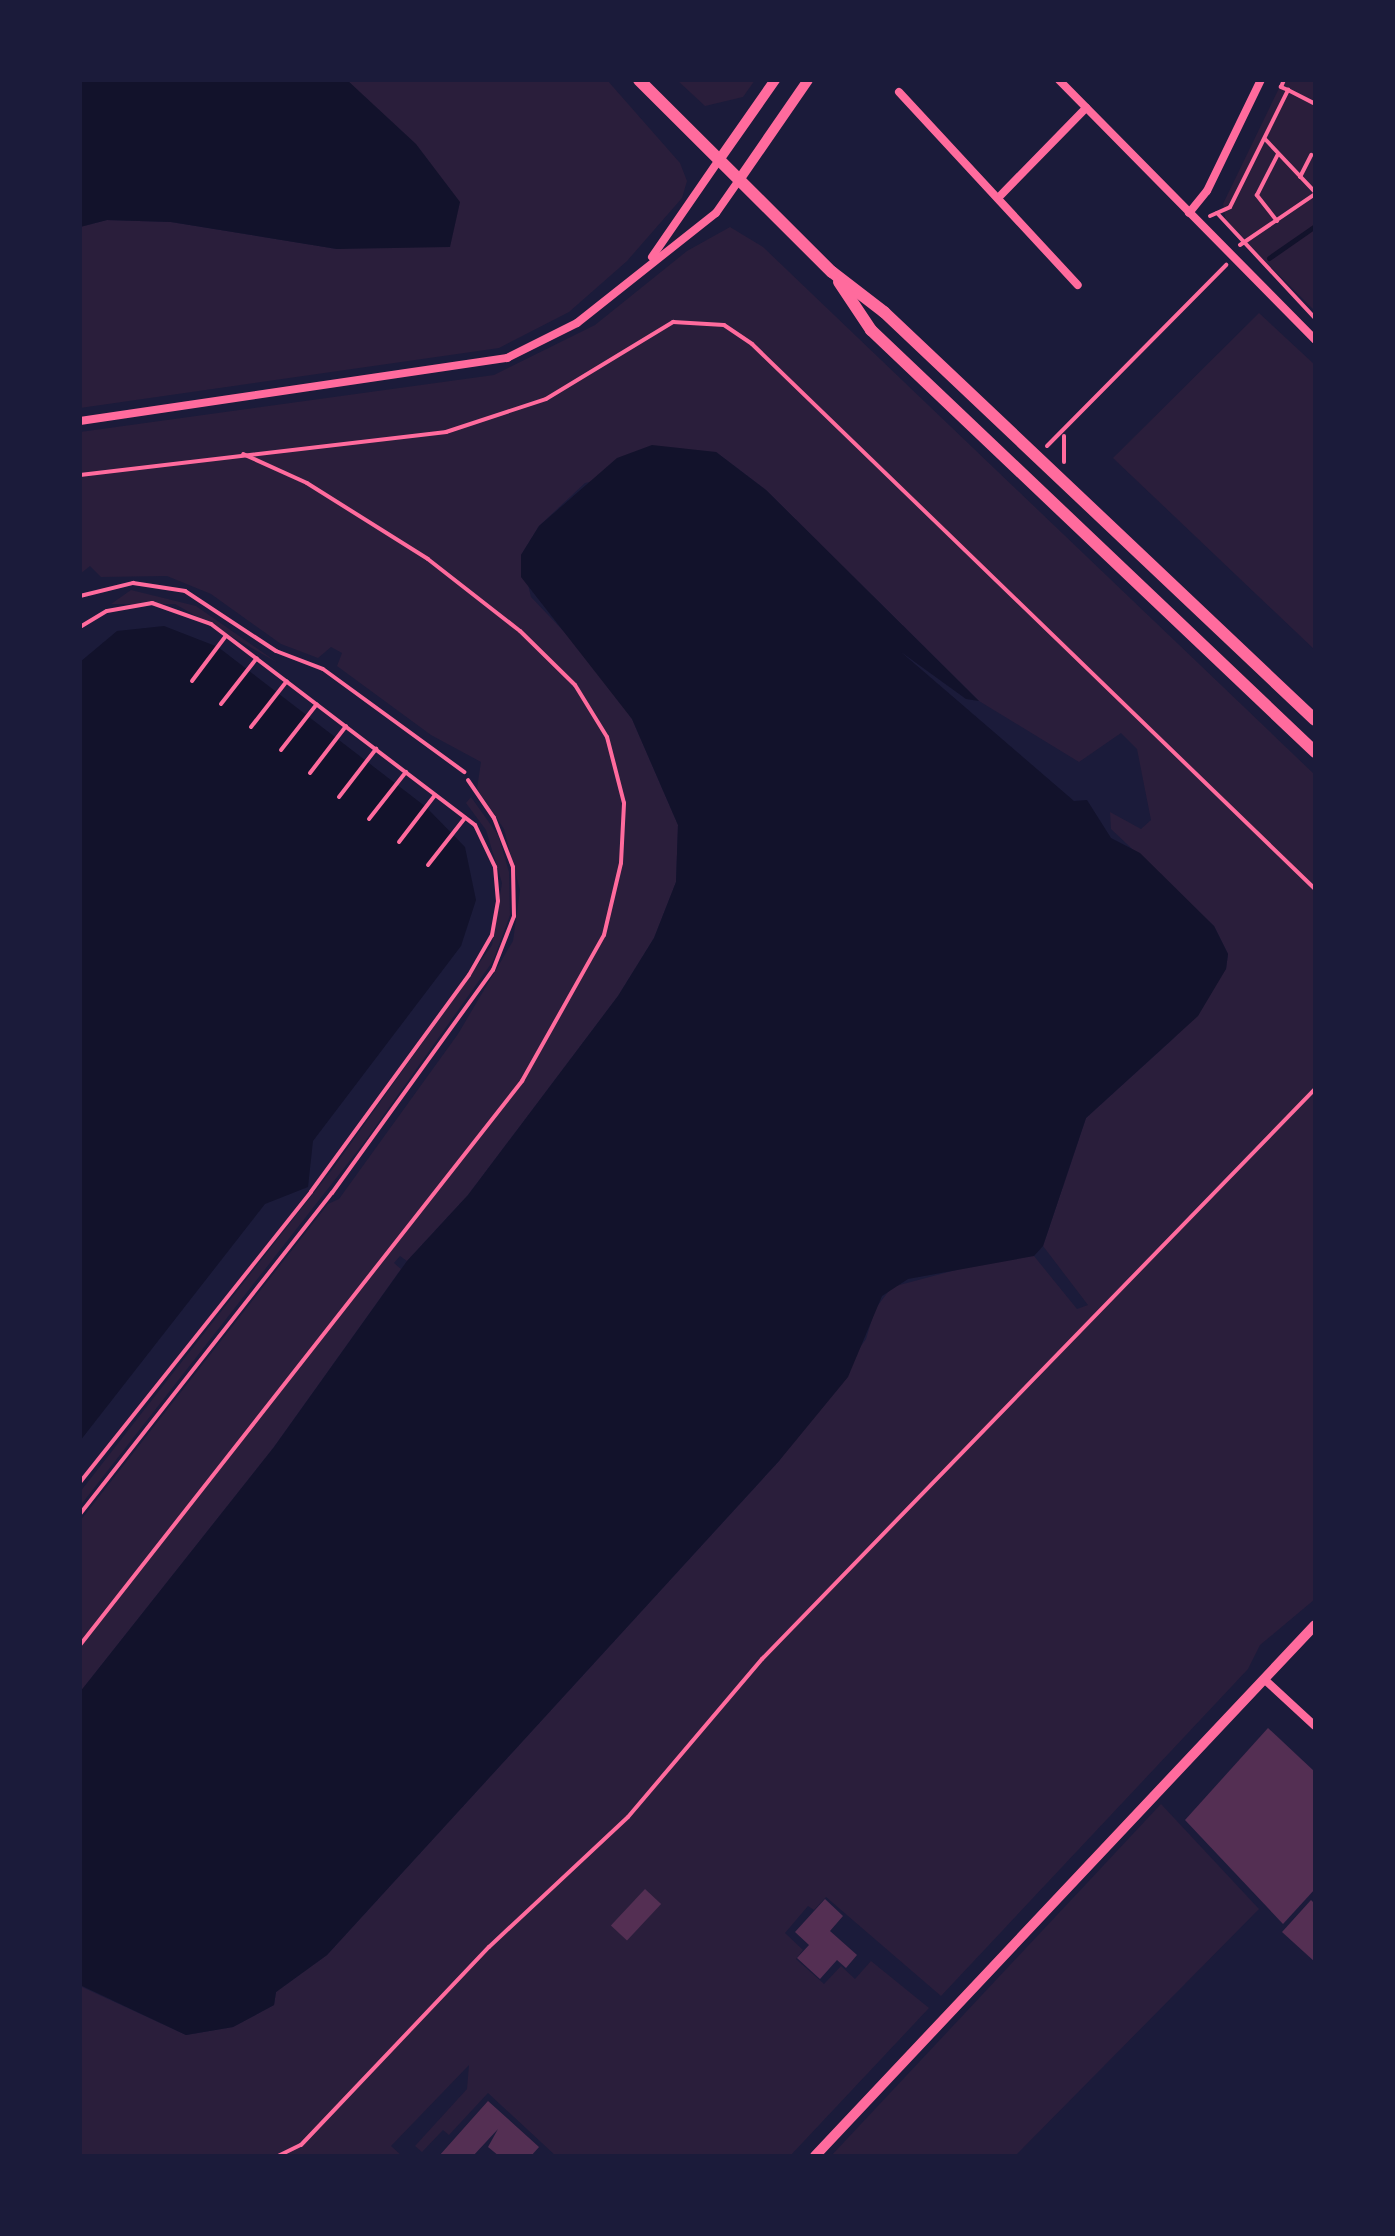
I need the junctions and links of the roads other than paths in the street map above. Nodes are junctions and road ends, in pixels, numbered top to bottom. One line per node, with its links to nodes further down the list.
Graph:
1 (639, 80): 8 (main road)
2 (775, 80): 8 (street)
3 (808, 80): 9 (street)
4 (1060, 80): 7 (street)
5 (1262, 80): 11 (street)
6 (899, 92): 10 (street)
7 (1086, 108): 10 (street); 11 (street)
8 (719, 160): 9 (main road); 12 (street)
9 (739, 180): 12 (street); 13 (main road)
10 (1001, 195): 14 (street)
11 (1192, 216): 15 (street)
12 (650, 260): 16 (street)
13 (832, 272): 18 (main road); 19 (main road)
14 (1078, 285)
15 (1315, 340)
16 (80, 421)
17 (80, 596): 20 (lane)
18 (1315, 720)
19 (1315, 752)
20 (464, 772)
21 (1315, 1625): 22 (street)
22 (1264, 1679): 23 (street); 24 (street)
23 (1315, 1726)
24 (815, 2156)

